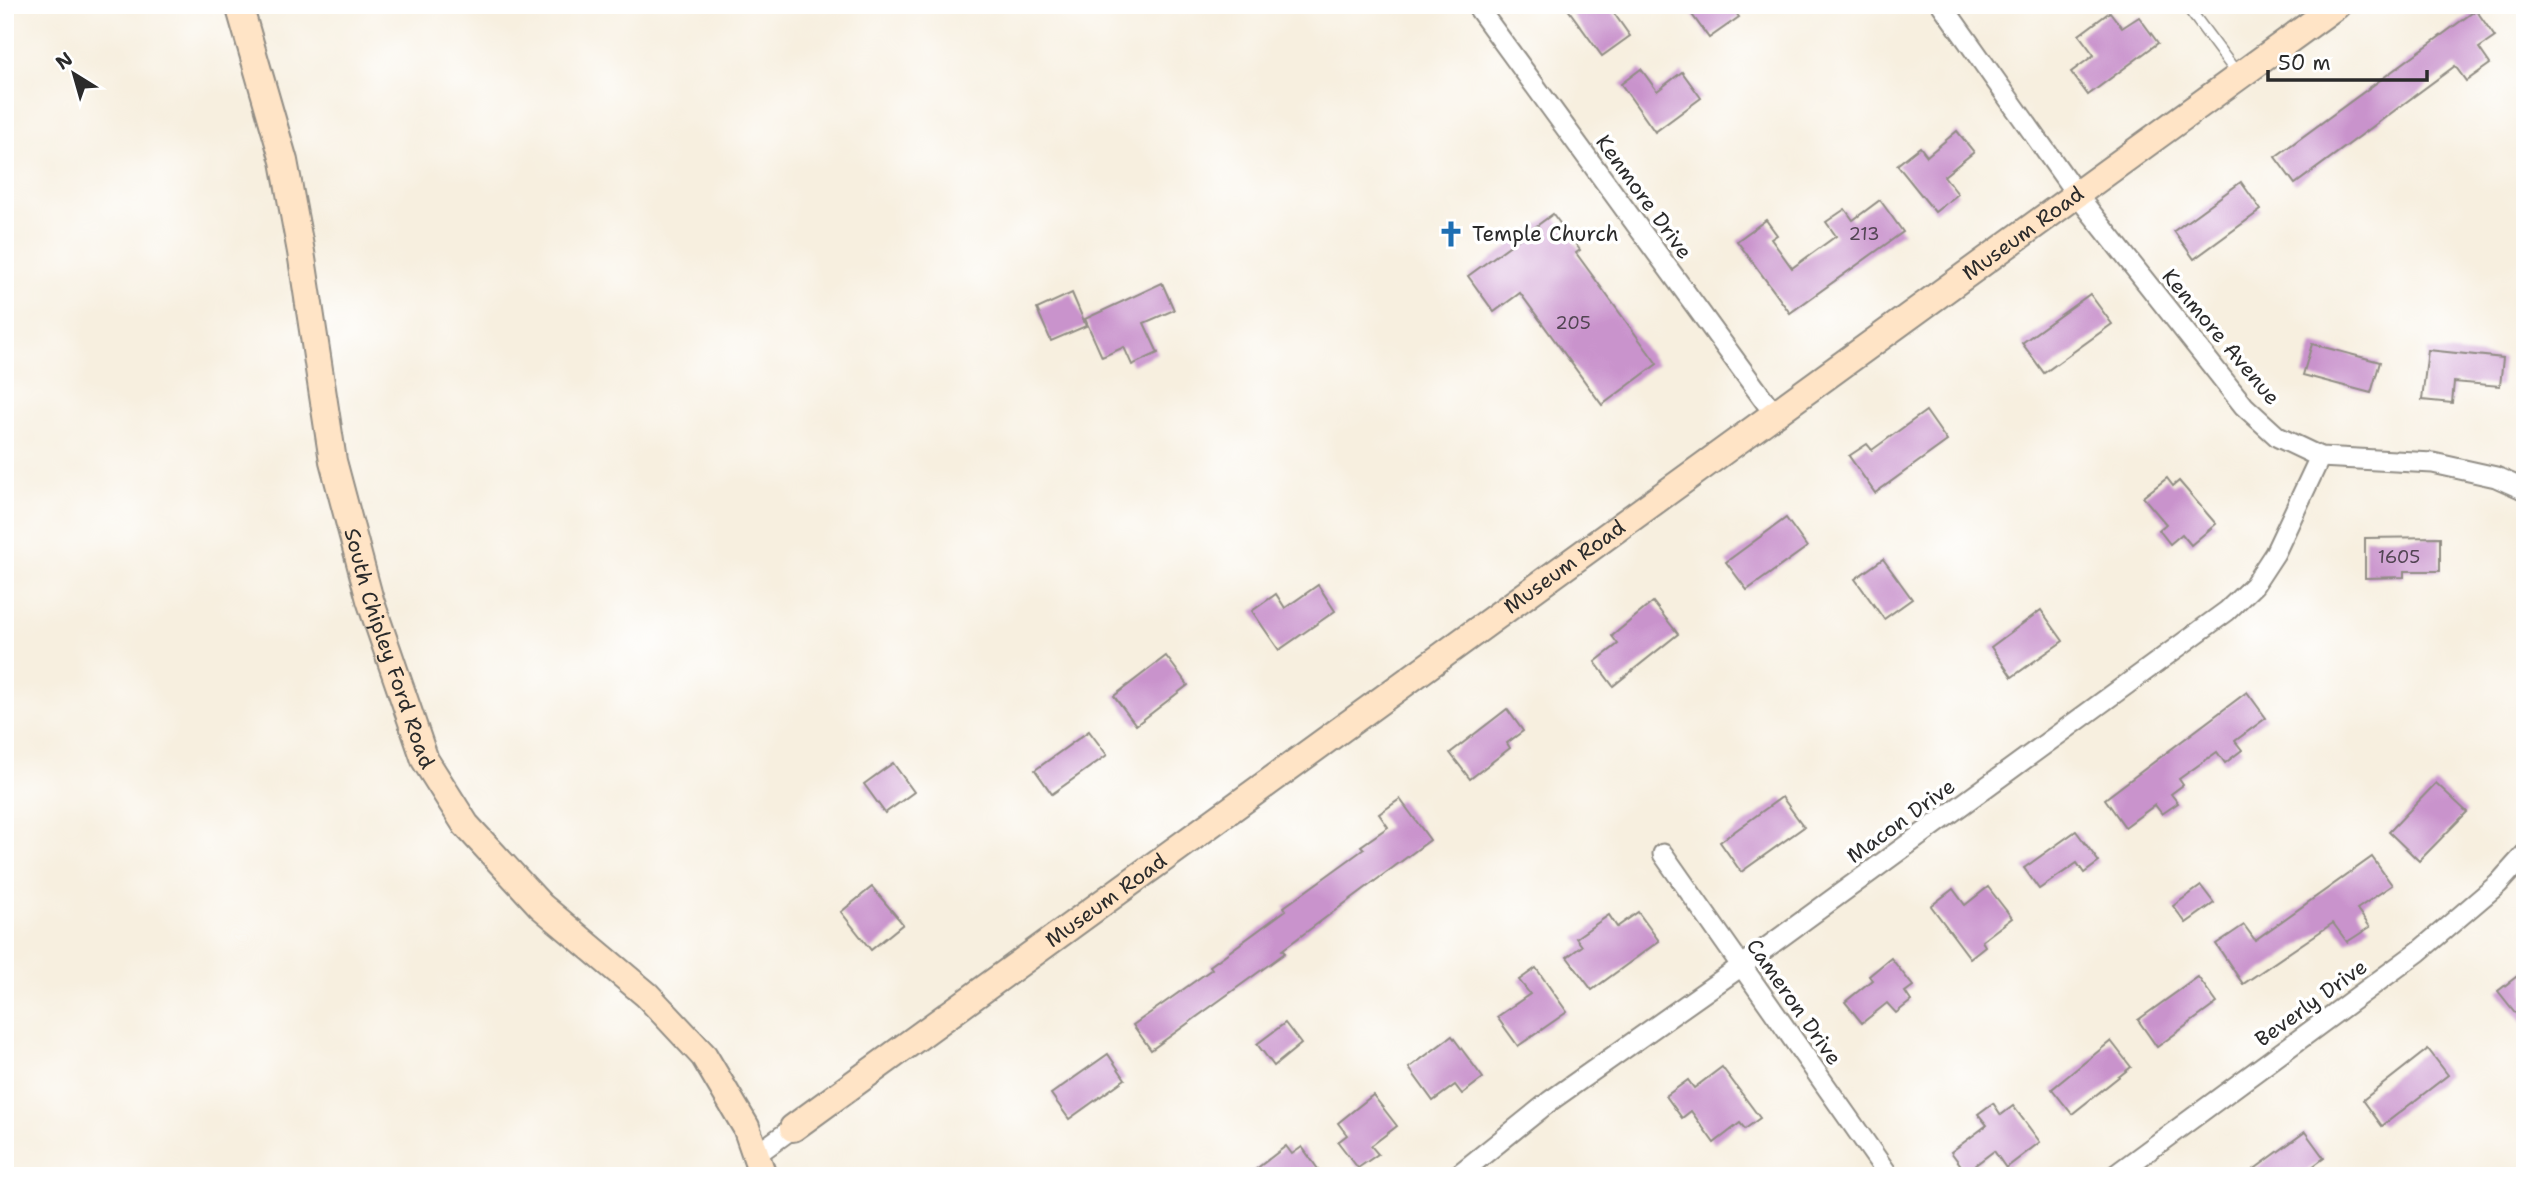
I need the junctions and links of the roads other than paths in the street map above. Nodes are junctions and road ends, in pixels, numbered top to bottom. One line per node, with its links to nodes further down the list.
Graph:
1 (239, 5): 15 (street, South Chipley Ford Road)
2 (1476, 5): 8 (street, Kenmore Drive)
3 (1942, 5): 7 (street)
4 (2186, 5): 6 (lane)
5 (2337, 5): 6 (street, Museum Road)
6 (2239, 76): 7 (street, Museum Road)
7 (2077, 195): 8 (street, Museum Road); 9 (street, Kenmore Avenue)
8 (1775, 415): 14 (street, Museum Road)
9 (2320, 457): 10 (street, Kenmore Avenue); 13 (street, Macon Drive)
10 (2525, 490)
11 (1663, 854): 13 (street, Cameron Drive)
12 (2525, 854): 18 (street, Beverly Drive)
13 (1740, 967): 16 (street, Macon Drive); 17 (street, Cameron Drive)
14 (793, 1128): 15 (street)
15 (755, 1168)
16 (1457, 1176)
17 (1889, 1176)
18 (2113, 1176)

